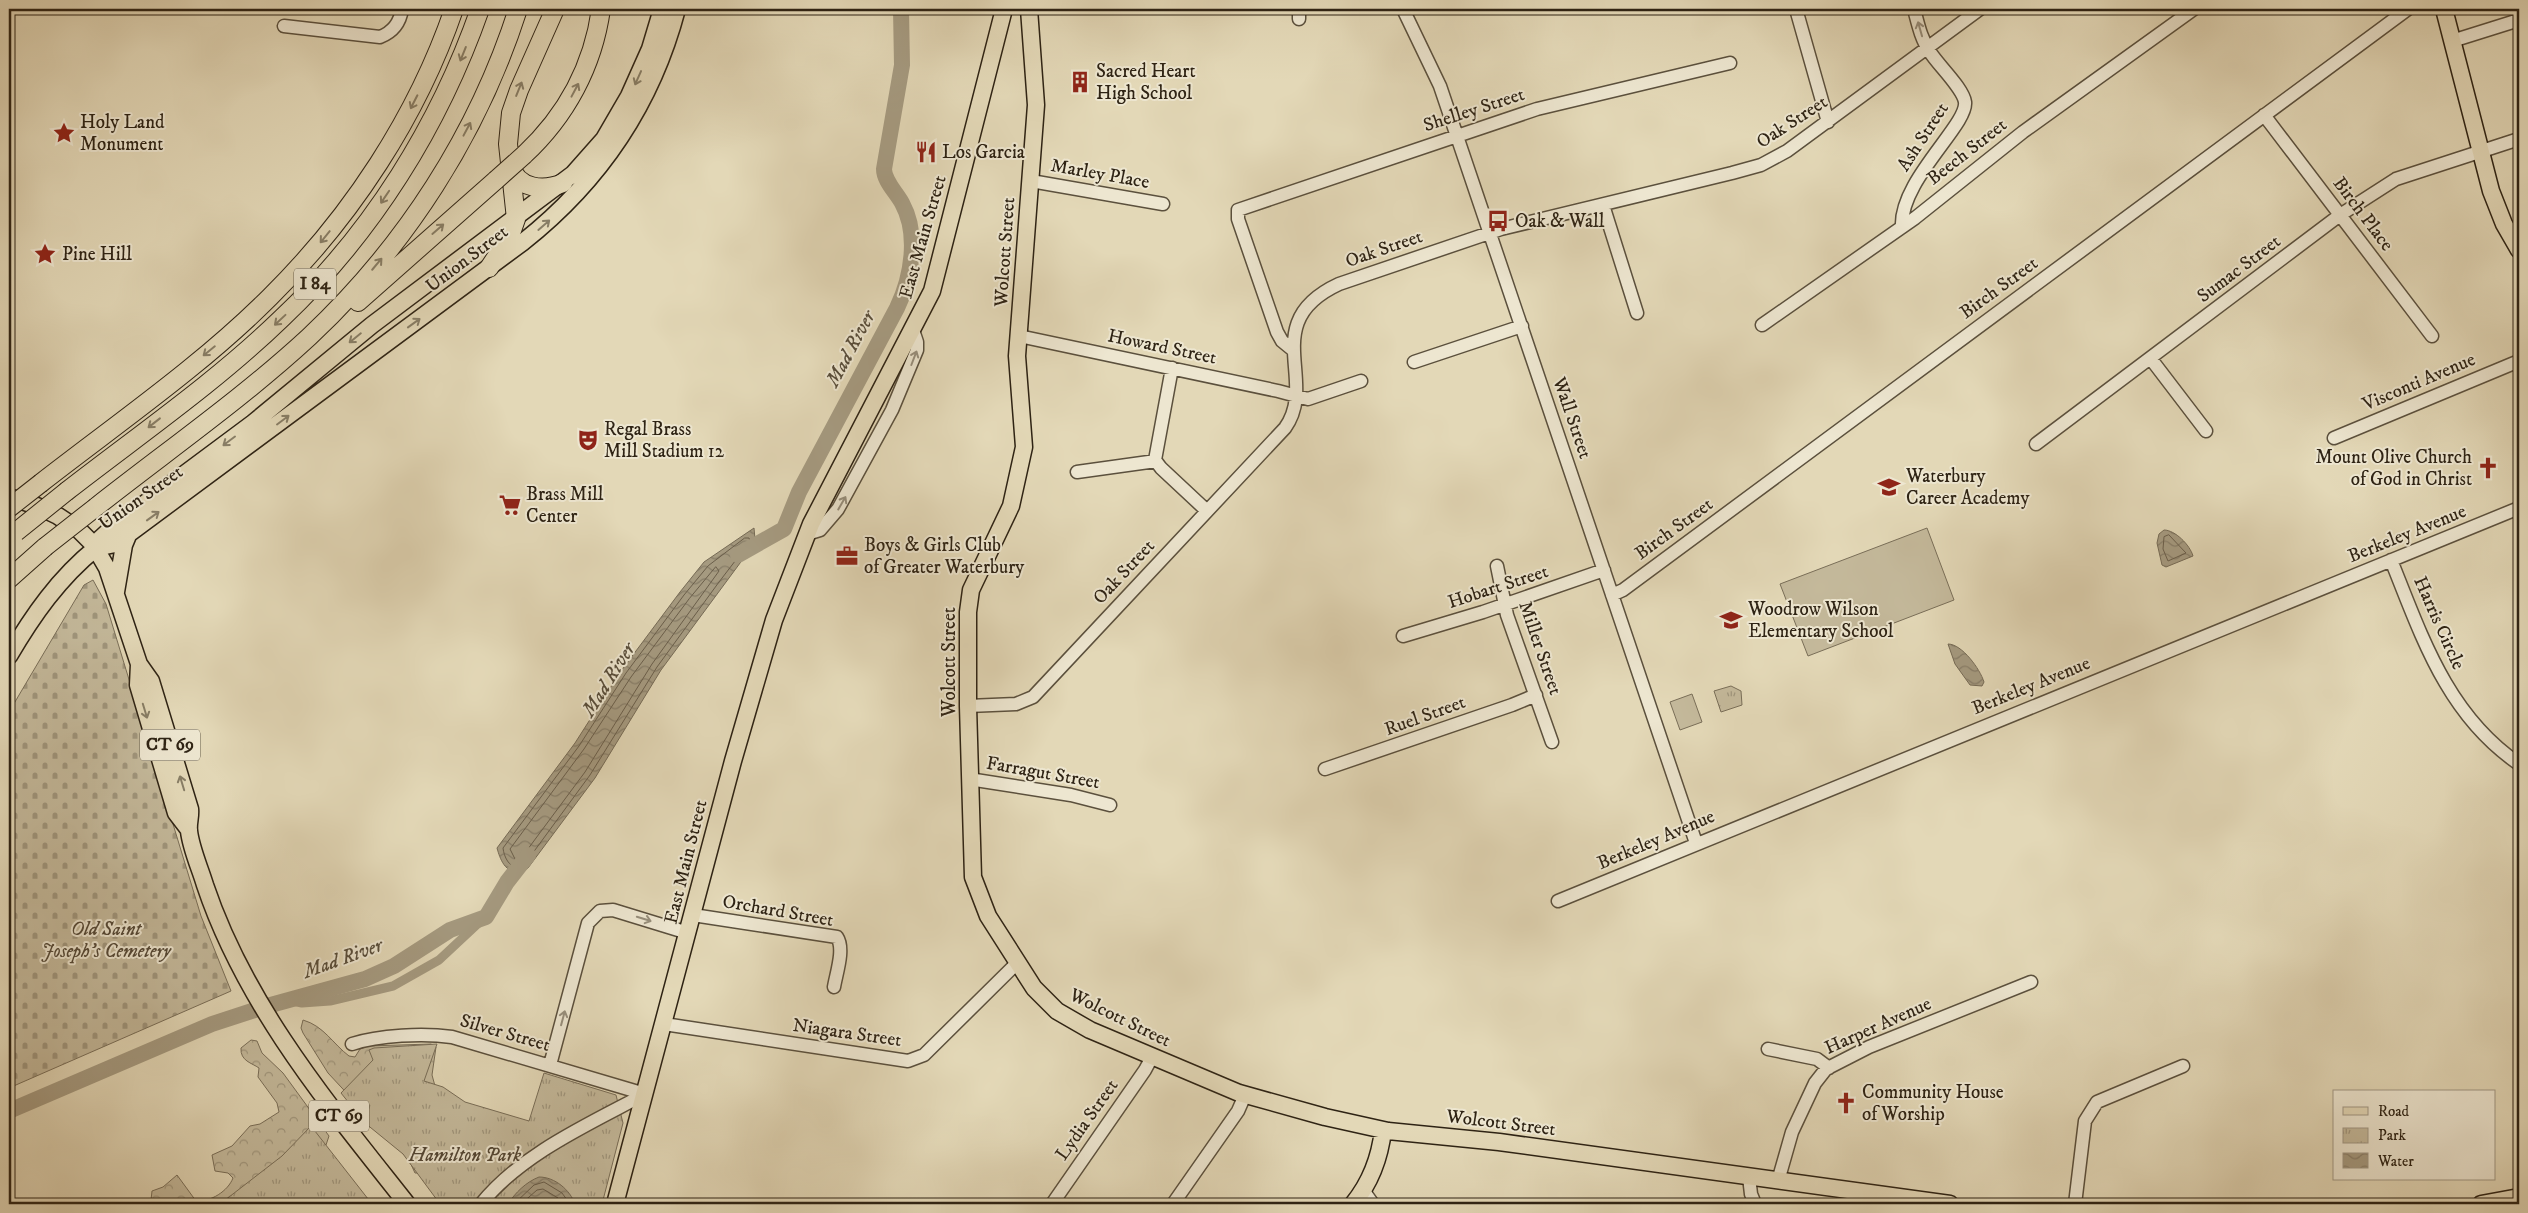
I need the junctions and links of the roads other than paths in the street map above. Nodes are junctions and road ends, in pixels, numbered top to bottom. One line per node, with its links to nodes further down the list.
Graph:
1 (402, 9): 19 (street)
2 (454, 9): 59 (highway, one-way to 59, bridge)
3 (480, 9): 63 (highway, I 84, one-way to 63, bridge)
4 (518, 9): 42 (highway, I 84, one-way to 4)
5 (555, 9): 29 (highway, one-way to 5)
6 (600, 9): 29 (highway, one-way to 6)
7 (662, 9): 20 (main road, Union Street)
8 (677, 9): 20 (main road, Union Street)
9 (1004, 9): 83 (main road, East Main Street)
10 (1028, 9): 30 (main road, Wolcott Street)
11 (1403, 9): 26 (street, Wall Street)
12 (1796, 9): 25 (street)
13 (1914, 9): 22 (street, one-way to 13)
14 (1980, 9): 22 (street, Oak Street)
15 (2194, 9): 36 (street, Beech Street)
16 (2408, 9): 24 (street, Birch Street)
17 (2444, 9): 21 (main road)
18 (2519, 20): 21 (street)
19 (284, 26)
20 (662, 34): 31 (main road, Union Street, one-way to 31); 39 (main road, Union Street, one-way to 20)
21 (2452, 41): 28 (main road)
22 (1928, 48): 25 (street, Oak Street); 36 (street, Ash Street)
23 (1730, 63): 26 (street, Shelley Street)
24 (2264, 116): 34 (street, Birch Place); 70 (street, Birch Street)
25 (1828, 122): 33 (street, Oak Street)
26 (1456, 135): 37 (street, Wall Street); 46 (street, Shelley Street)
27 (2519, 139): 28 (street, Sumac Street)
28 (2480, 151): 34 (street, Sumac Street); 38 (main road)
29 (517, 160): 31 (highway); 35 (highway); 42 (highway, one-way to 29, bridge)
30 (1031, 180): 32 (street, Marley Place); 44 (main road, Wolcott Street)
31 (563, 183): 35 (main road, Union Street)
32 (1163, 204)
33 (1603, 205): 37 (street, Oak Street); 40 (street)
34 (2340, 215): 45 (street, Birch Place); 47 (street, Sumac Street)
35 (516, 219): 39 (highway); 64 (main road, Union Street, one-way to 64)
36 (1902, 227): 41 (street, Beech Street)
37 (1490, 232): 43 (street, Wall Street); 46 (street, Oak Street)
38 (2519, 250)
39 (489, 268): 62 (main road, Union Street, one-way to 39)
40 (1638, 313)
41 (1762, 325)
42 (321, 326): 68 (highway, I 84, bridge)
43 (1522, 326): 49 (street); 67 (street, Wall Street)
44 (1019, 336): 50 (street, Howard Street); 75 (main road, Wolcott Street)
45 (2432, 336)
46 (1293, 350): 52 (street, Oak Street)
47 (2151, 359): 53 (street); 55 (street, Sumac Street)
48 (2519, 361): 54 (street, Visconti Avenue)
49 (1414, 362)
50 (1172, 368): 52 (street, Howard Street); 56 (street)
51 (1360, 381): 52 (street)
52 (1296, 398): 61 (street, Oak Street)
53 (2206, 431)
54 (2334, 438)
55 (2036, 444)
56 (1156, 461): 57 (street); 61 (street)
57 (1077, 472)
58 (9, 497): 64 (main road)
59 (9, 508)
60 (2519, 508): 65 (street, Berkeley Avenue)
61 (1207, 511): 75 (street, Oak Street)
62 (129, 533): 64 (main road, Union Street); 69 (main road)
63 (12, 535)
64 (96, 548): 69 (main road, CT 69); 73 (main road)
65 (2391, 560): 77 (street, Harris Circle); 81 (street, Berkeley Avenue)
66 (1497, 566): 71 (street, Miller Street)
67 (1604, 570): 70 (street, Wall Street); 71 (street, Hobart Street)
68 (9, 579)
69 (115, 594): 102 (main road, CT 69)
70 (1612, 595): 81 (street, Wall Street)
71 (1504, 605): 72 (street, Hobart Street); 74 (street, Miller Street)
72 (1403, 636)
73 (9, 656)
74 (1536, 695): 76 (street, Miller Street); 78 (street, Ruel Street)
75 (968, 706): 79 (main road, Wolcott Street)
76 (1552, 742)
77 (2519, 764)
78 (1325, 769)
79 (969, 779): 80 (street, Farragut Street); 85 (main road, Wolcott Street)
80 (1110, 805)
81 (1696, 843): 82 (street, Berkeley Avenue)
82 (1558, 901)
83 (693, 915): 84 (main road, East Main Street); 87 (street, Orchard Street)
84 (688, 933): 88 (main road, East Main Street); 92 (street, one-way to 84)
85 (1016, 963): 88 (street, Niagara Street); 91 (main road, Wolcott Street)
86 (2031, 982): 94 (street, Harper Avenue)
87 (834, 987)
88 (664, 1024): 95 (main road, East Main Street)
89 (352, 1044): 92 (street, Silver Street)
90 (1768, 1049): 94 (street)
91 (1152, 1057): 96 (main road, Wolcott Street); 105 (street, Lydia Street)
92 (550, 1065): 95 (street, Silver Street)
93 (2183, 1066): 111 (street)
94 (1829, 1068): 99 (street, Harper Avenue)
95 (645, 1094): 103 (street); 104 (main road, East Main Street)
96 (1245, 1095): 97 (main road, Wolcott Street); 106 (street)
97 (1383, 1130): 98 (main road, Wolcott Street); 100 (main road)
98 (1750, 1177): 99 (main road, Wolcott Street); 109 (street)
99 (1778, 1181): 110 (main road, Wolcott Street)
100 (1363, 1190): 107 (main road); 108 (street)
101 (2519, 1197): 112 (main road)
102 (407, 1204)
103 (481, 1204)
104 (615, 1204)
105 (1052, 1204)
106 (1173, 1204)
107 (1353, 1204)
108 (1373, 1204)
109 (1756, 1204)
110 (1950, 1204)
111 (2076, 1204)
112 (2481, 1204)

